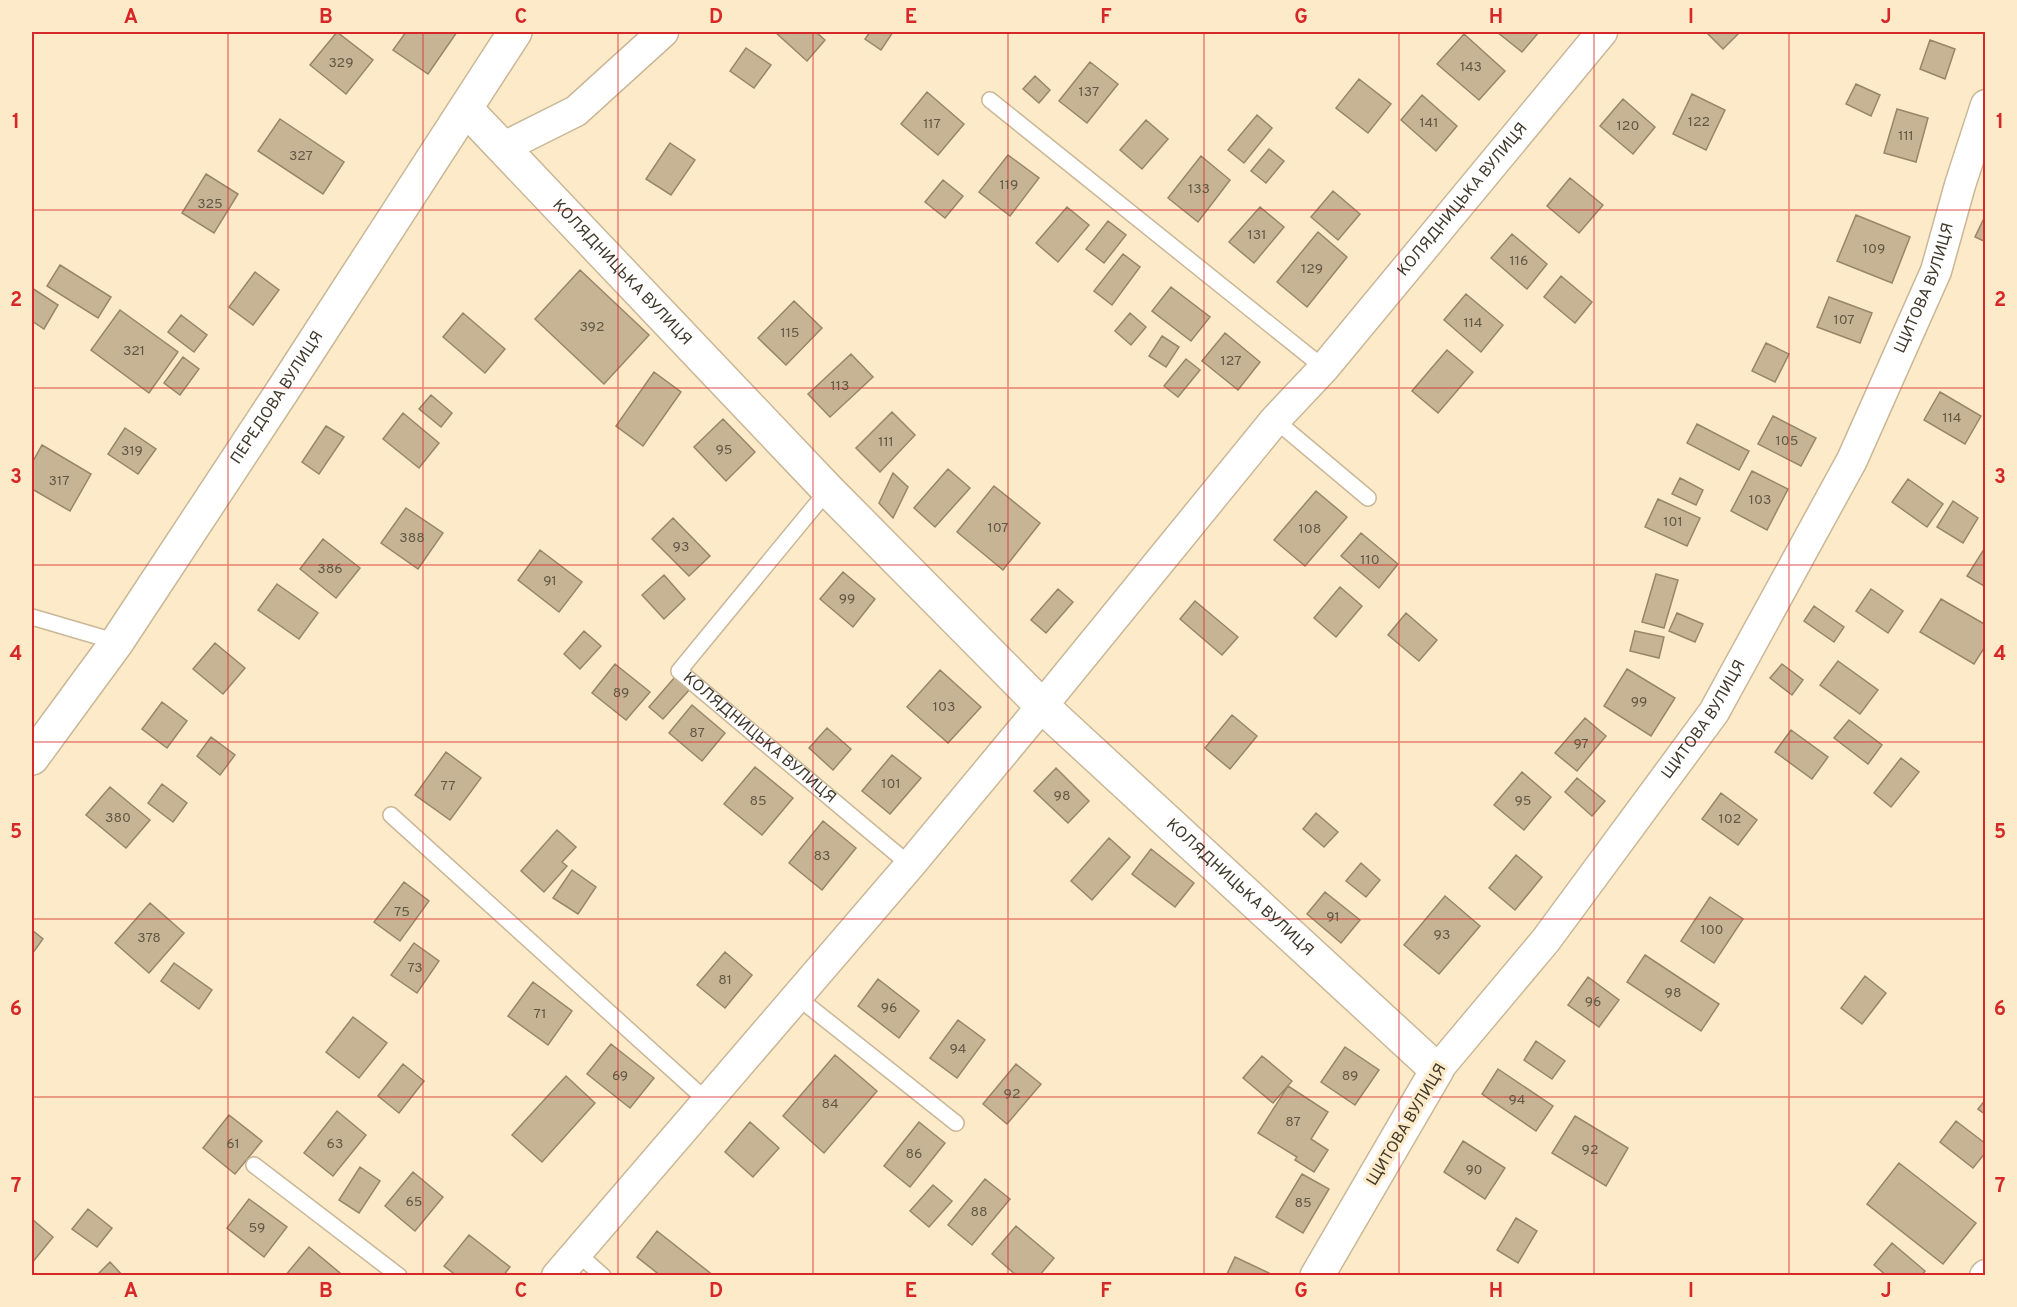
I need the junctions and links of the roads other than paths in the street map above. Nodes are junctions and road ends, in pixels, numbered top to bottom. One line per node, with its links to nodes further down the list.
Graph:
1 (515, 32): 6 (street, ПЕРЕДОВА ВУЛИЦЯ)
2 (663, 32): 7 (street)
3 (1602, 32): 8 (street, КОЛЯДНИЦЬКА ВУЛИЦЯ)
4 (990, 100): 8 (lane)
5 (1986, 105): 19 (street, ЩИТОВА ВУЛИЦЯ)
6 (466, 109): 7 (street, КОЛЯДНИЦЬКА ВУЛИЦЯ); 13 (street, ПЕРЕДОВА ВУЛИЦЯ)
7 (502, 148): 10 (street, КОЛЯДНИЦЬКА ВУЛИЦЯ)
8 (1324, 368): 9 (street, КОЛЯДНИЦЬКА ВУЛИЦЯ)
9 (1275, 420): 11 (lane); 14 (street, КОЛЯДНИЦЬКА ВУЛИЦЯ)
10 (828, 490): 14 (street, КОЛЯДНИЦЬКА ВУЛИЦЯ); 17 (lane, КОЛЯДНИЦЬКА ВУЛИЦЯ)
11 (1368, 498)
12 (32, 617): 13 (lane)
13 (117, 642): 15 (street, ПЕРЕДОВА ВУЛИЦЯ)
14 (1042, 706): 17 (street, КОЛЯДНИЦЬКА ВУЛИЦЯ); 19 (street, КОЛЯДНИЦЬКА ВУЛИЦЯ)
15 (32, 758)
16 (390, 815): 20 (lane)
17 (909, 864): 18 (street, КОЛЯДНИЦЬКА ВУЛИЦЯ)
18 (796, 996): 20 (street, КОЛЯДНИЦЬКА ВУЛИЦЯ); 21 (lane)
19 (1437, 1070): 27 (street, ЩИТОВА ВУЛИЦЯ)
20 (707, 1101): 23 (street, КОЛЯДНИЦЬКА ВУЛИЦЯ)
21 (956, 1123)
22 (254, 1165): 24 (lane)
23 (576, 1252): 25 (street, КОЛЯДНИЦЬКА ВУЛИЦЯ); 26 (lane)
24 (399, 1275)
25 (557, 1275)
26 (603, 1275)
27 (1317, 1275)

